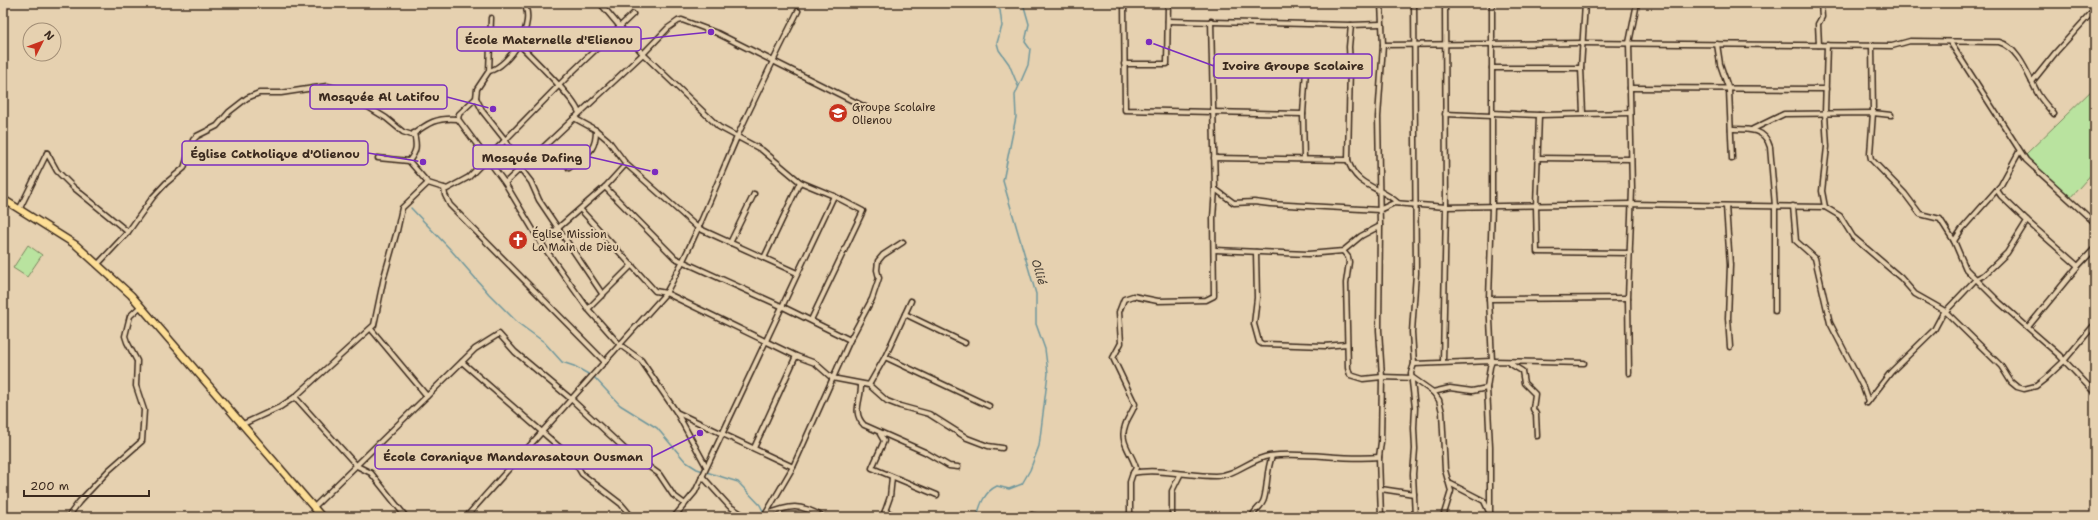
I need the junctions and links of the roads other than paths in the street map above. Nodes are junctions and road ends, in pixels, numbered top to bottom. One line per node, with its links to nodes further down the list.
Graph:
1 (523, 3): 23 (street)
2 (600, 3): 21 (street)
3 (1124, 3): 36 (street)
4 (1168, 3): 17 (street)
5 (1381, 3): 19 (street)
6 (1414, 3): 33 (street)
7 (1445, 3): 28 (street)
8 (1492, 3): 29 (street)
9 (1584, 3): 24 (street)
10 (1637, 3): 25 (street)
11 (1822, 3): 30 (street)
12 (2091, 3): 13 (street)
13 (2095, 8): 43 (street)
14 (798, 11): 35 (street)
15 (633, 14): 21 (street)
16 (492, 18): 41 (street)
17 (1168, 21): 18 (street); 36 (street)
18 (1211, 21): 20 (street); 50 (street)
19 (1381, 24): 20 (street); 27 (street)
20 (1351, 25): 37 (street)
21 (618, 27): 34 (street); 44 (street)
22 (1950, 42): 32 (street); 43 (street); 70 (street)
23 (518, 43): 41 (street); 44 (street)
24 (1582, 43): 25 (street); 29 (street); 39 (street)
25 (1629, 43): 26 (street); 45 (street)
26 (1717, 44): 30 (street); 47 (street)
27 (1383, 45): 33 (street); 90 (street)
28 (1445, 45): 29 (street); 33 (street); 57 (street)
29 (1491, 45): 38 (street)
30 (1819, 45): 31 (street)
31 (1827, 45): 32 (street); 46 (street)
32 (1872, 45): 55 (street)
33 (1415, 46): 96 (street)
34 (643, 54): 35 (street); 51 (street); 68 (street)
35 (772, 62): 49 (street); 68 (street)
36 (1124, 64): 50 (street)
37 (1350, 66): 40 (street); 77 (street)
38 (1492, 68): 39 (street); 59 (street)
39 (1581, 68): 52 (street)
40 (1306, 70): 42 (street); 56 (street)
41 (490, 71): 48 (street)
42 (1263, 72)
43 (2032, 82): 58 (street)
44 (558, 86): 51 (street); 69 (street)
45 (1630, 88): 47 (street); 53 (street)
46 (1826, 89): 47 (street); 54 (street)
47 (1729, 90): 64 (street)
48 (476, 98): 63 (street); 69 (street)
49 (867, 108)
50 (1214, 111): 56 (street); 73 (street)
51 (578, 113): 62 (street)
52 (1582, 113): 53 (street); 60 (street)
53 (1630, 113): 76 (street)
54 (1825, 113): 55 (street); 65 (street); 104 (street)
55 (1873, 113): 61 (street); 113 (street)
56 (1303, 114): 75 (street)
57 (1445, 114): 59 (street); 101 (street)
58 (2054, 114)
59 (1492, 115): 60 (street); 102 (street)
60 (1539, 115): 74 (street)
61 (1891, 115)
62 (574, 118): 66 (street); 82 (street)
63 (458, 119): 67 (street); 71 (street)
64 (1731, 128): 65 (street); 78 (street)
65 (1753, 129): 99 (street)
66 (596, 130): 80 (street); 81 (street)
67 (414, 133): 79 (street); 112 (street)
68 (737, 137): 83 (street); 110 (street)
69 (506, 141): 71 (street); 82 (street)
70 (2019, 152): 89 (street); 108 (street)
71 (488, 157): 85 (street); 87 (street)
72 (378, 158): 79 (street)
73 (1214, 158): 75 (street); 88 (street)
74 (1539, 158): 76 (street); 97 (street)
75 (1304, 159): 77 (street)
76 (1630, 159): 95 (street)
77 (1348, 160): 90 (street)
78 (1732, 160)
79 (409, 161): 84 (street)
80 (626, 164): 86 (street); 110 (street)
81 (569, 168)
82 (521, 169): 85 (street); 111 (street)
83 (800, 182): 92 (street); 122 (street)
84 (428, 183): 87 (street); 143 (street)
85 (505, 183): 115 (street)
86 (605, 187): 105 (street); 123 (street)
87 (444, 188): 153 (street)
88 (1215, 189): 106 (street); 118 (street)
89 (1997, 190): 107 (street); 113 (street)
90 (1379, 192): 94 (street); 106 (street)
91 (754, 194): 116 (street)
92 (834, 196): 127 (street); 140 (street)
93 (3, 199): 103 (main road)
94 (1398, 204): 96 (street); 106 (street)
95 (1630, 204): 97 (street); 98 (street); 121 (street)
96 (1416, 205): 101 (street); 159 (street)
97 (1536, 206): 102 (street); 121 (street)
98 (1726, 206): 99 (street); 149 (street)
99 (1775, 206): 100 (street); 137 (street)
100 (1793, 206): 104 (street); 138 (street)
101 (1446, 207): 102 (street); 154 (street)
102 (1492, 207): 132 (street)
103 (20, 208): 112 (street); 124 (main road)
104 (1825, 208): 138 (street)
105 (580, 210): 111 (street); 125 (street)
106 (1379, 210): 109 (street)
107 (2027, 221): 126 (street); 128 (street)
108 (2095, 223)
109 (1380, 226): 119 (street); 161 (street)
110 (698, 228): 116 (street); 123 (street)
111 (559, 229): 115 (street); 130 (street)
112 (128, 232): 124 (street)
113 (1954, 241): 128 (street)
114 (904, 242): 145 (street)
115 (541, 243): 136 (street)
116 (730, 243): 122 (street)
117 (2095, 248): 126 (street)
118 (1215, 250): 120 (street); 187 (street)
119 (1343, 251): 120 (street); 147 (street)
120 (1256, 252): 147 (street)
121 (1630, 253): 131 (street)
122 (764, 258): 127 (street)
123 (683, 263): 129 (street); 135 (street)
124 (98, 264): 134 (main road)
125 (632, 265): 129 (street); 130 (street)
126 (2078, 266): 142 (street)
127 (797, 273): 135 (street)
128 (1976, 279): 138 (street); 142 (street)
129 (666, 293): 144 (street); 148 (street)
130 (603, 295): 136 (street)
131 (1628, 298): 132 (street); 160 (street)
132 (1489, 299): 155 (street)
133 (911, 301): 139 (street)
134 (141, 306): 174 (main road); 200 (street)
135 (781, 306): 140 (street); 144 (street)
136 (588, 309): 148 (street)
137 (1775, 311)
138 (1945, 311): 157 (street)
139 (904, 314): 146 (street); 151 (street)
140 (810, 320): 145 (street)
141 (2095, 324): 157 (street)
142 (2028, 327): 157 (street)
143 (371, 329): 169 (street); 170 (street)
144 (765, 340): 150 (street); 177 (street)
145 (850, 340): 162 (street)
146 (965, 343)
147 (1347, 344): 161 (street)
148 (620, 345): 153 (street); 173 (street)
149 (1730, 347)
150 (796, 356): 162 (street); 179 (street)
151 (885, 356): 165 (street); 172 (street)
152 (462, 362): 169 (street); 171 (street); 175 (street)
153 (605, 362): 171 (street)
154 (1443, 362): 155 (street); 159 (street)
155 (1492, 362): 156 (street); 166 (street)
156 (1509, 362): 158 (street); 178 (street)
157 (2063, 362): 168 (street)
158 (1584, 363)
159 (1414, 364): 163 (street)
160 (1629, 373)
161 (1382, 377): 163 (street); 182 (street)
162 (832, 378): 164 (street); 185 (street)
163 (1413, 378): 167 (street); 193 (street)
164 (861, 384): 165 (street); 176 (street)
165 (869, 385): 180 (street)
166 (1487, 388): 167 (street); 217 (street)
167 (1432, 392): 191 (street)
168 (2095, 393)
169 (427, 396): 183 (street)
170 (295, 397): 174 (street); 183 (street)
171 (571, 399): 175 (street); 195 (street)
172 (989, 406)
173 (677, 412): 177 (street); 184 (street)
174 (243, 424): 196 (main road)
175 (541, 432): 203 (street); 204 (street)
176 (880, 433): 186 (street); 190 (street)
177 (723, 434): 179 (street); 184 (street)
178 (1537, 436)
179 (754, 448): 185 (street)
180 (1002, 448)
181 (1272, 456): 182 (street); 188 (street); 213 (street)
182 (1379, 457): 192 (street)
183 (357, 466): 196 (street); 202 (street)
184 (706, 466): 189 (street)
185 (793, 467): 199 (street)
186 (958, 467)
187 (1133, 473): 188 (street); 211 (street)
188 (1180, 475): 212 (street)
189 (702, 476): 195 (street); 206 (street)
190 (892, 477): 194 (street); 197 (street)
191 (1450, 484): 216 (street); 217 (street)
192 (1381, 489): 193 (street); 214 (street)
193 (1414, 494): 215 (street)
194 (937, 495)
195 (685, 504): 205 (street)
196 (314, 508): 201 (main road)
197 (885, 511): 208 (street); 209 (street)
198 (1032, 515): 210 (street)
199 (766, 516): 207 (street)
200 (68, 517)
201 (322, 517)
202 (406, 517)
203 (466, 517)
204 (632, 517)
205 (674, 517)
206 (746, 517)
207 (823, 517)
208 (883, 517)
209 (897, 517)
210 (1039, 517)
211 (1130, 517)
212 (1172, 517)
213 (1252, 517)
214 (1381, 517)
215 (1415, 517)
216 (1443, 517)
217 (1491, 517)

